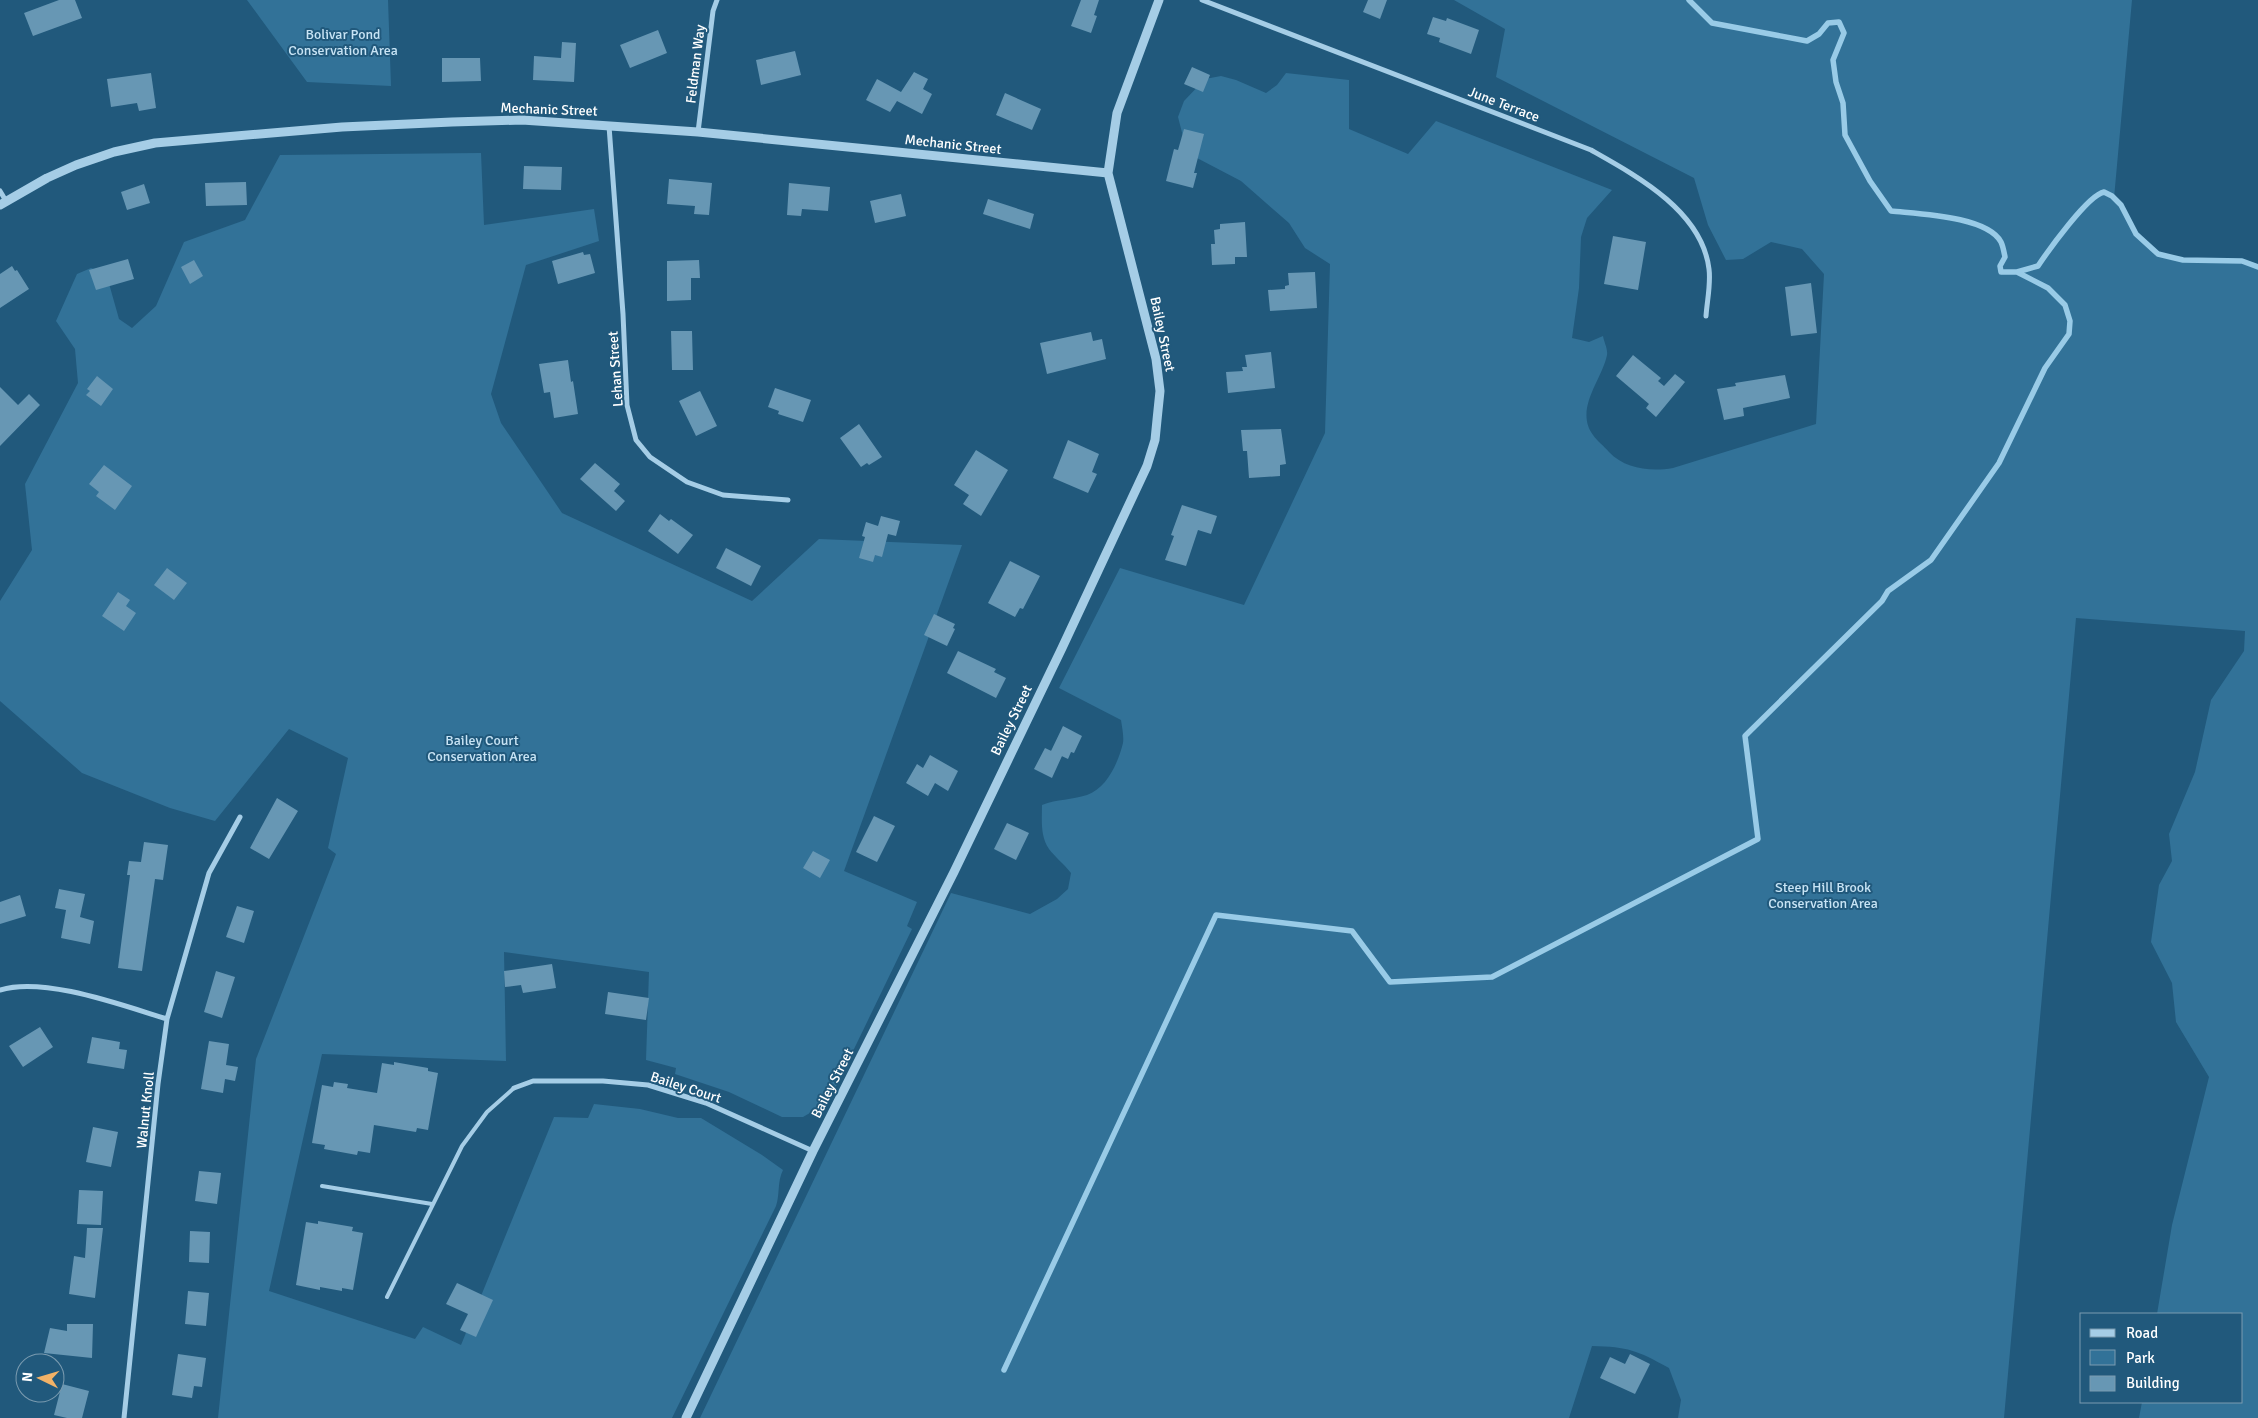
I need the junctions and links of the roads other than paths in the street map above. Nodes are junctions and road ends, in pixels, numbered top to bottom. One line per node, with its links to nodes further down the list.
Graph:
1 (717, 0): 5 (street, Feldman Way)
2 (1159, 0): 6 (street, Bailey Street)
3 (1202, 0): 9 (street, June Terrace)
4 (609, 126): 5 (street, Mechanic Street); 8 (street, Mechanic Street); 10 (street, Lehan Street)
5 (698, 132): 6 (street, Mechanic Street)
6 (1108, 174): 15 (street, Bailey Street)
7 (0, 191): 8 (street)
8 (3, 203)
9 (1706, 316)
10 (788, 500)
11 (240, 817): 13 (street, Walnut Knoll)
12 (0, 990): 13 (street)
13 (167, 1020): 19 (street, Walnut Knoll)
14 (514, 1088): 15 (street, Bailey Court); 17 (lane)
15 (813, 1151): 20 (street, Bailey Street)
16 (322, 1186): 17 (lane)
17 (432, 1204): 18 (lane)
18 (387, 1297)
19 (124, 1418)
20 (686, 1418)

